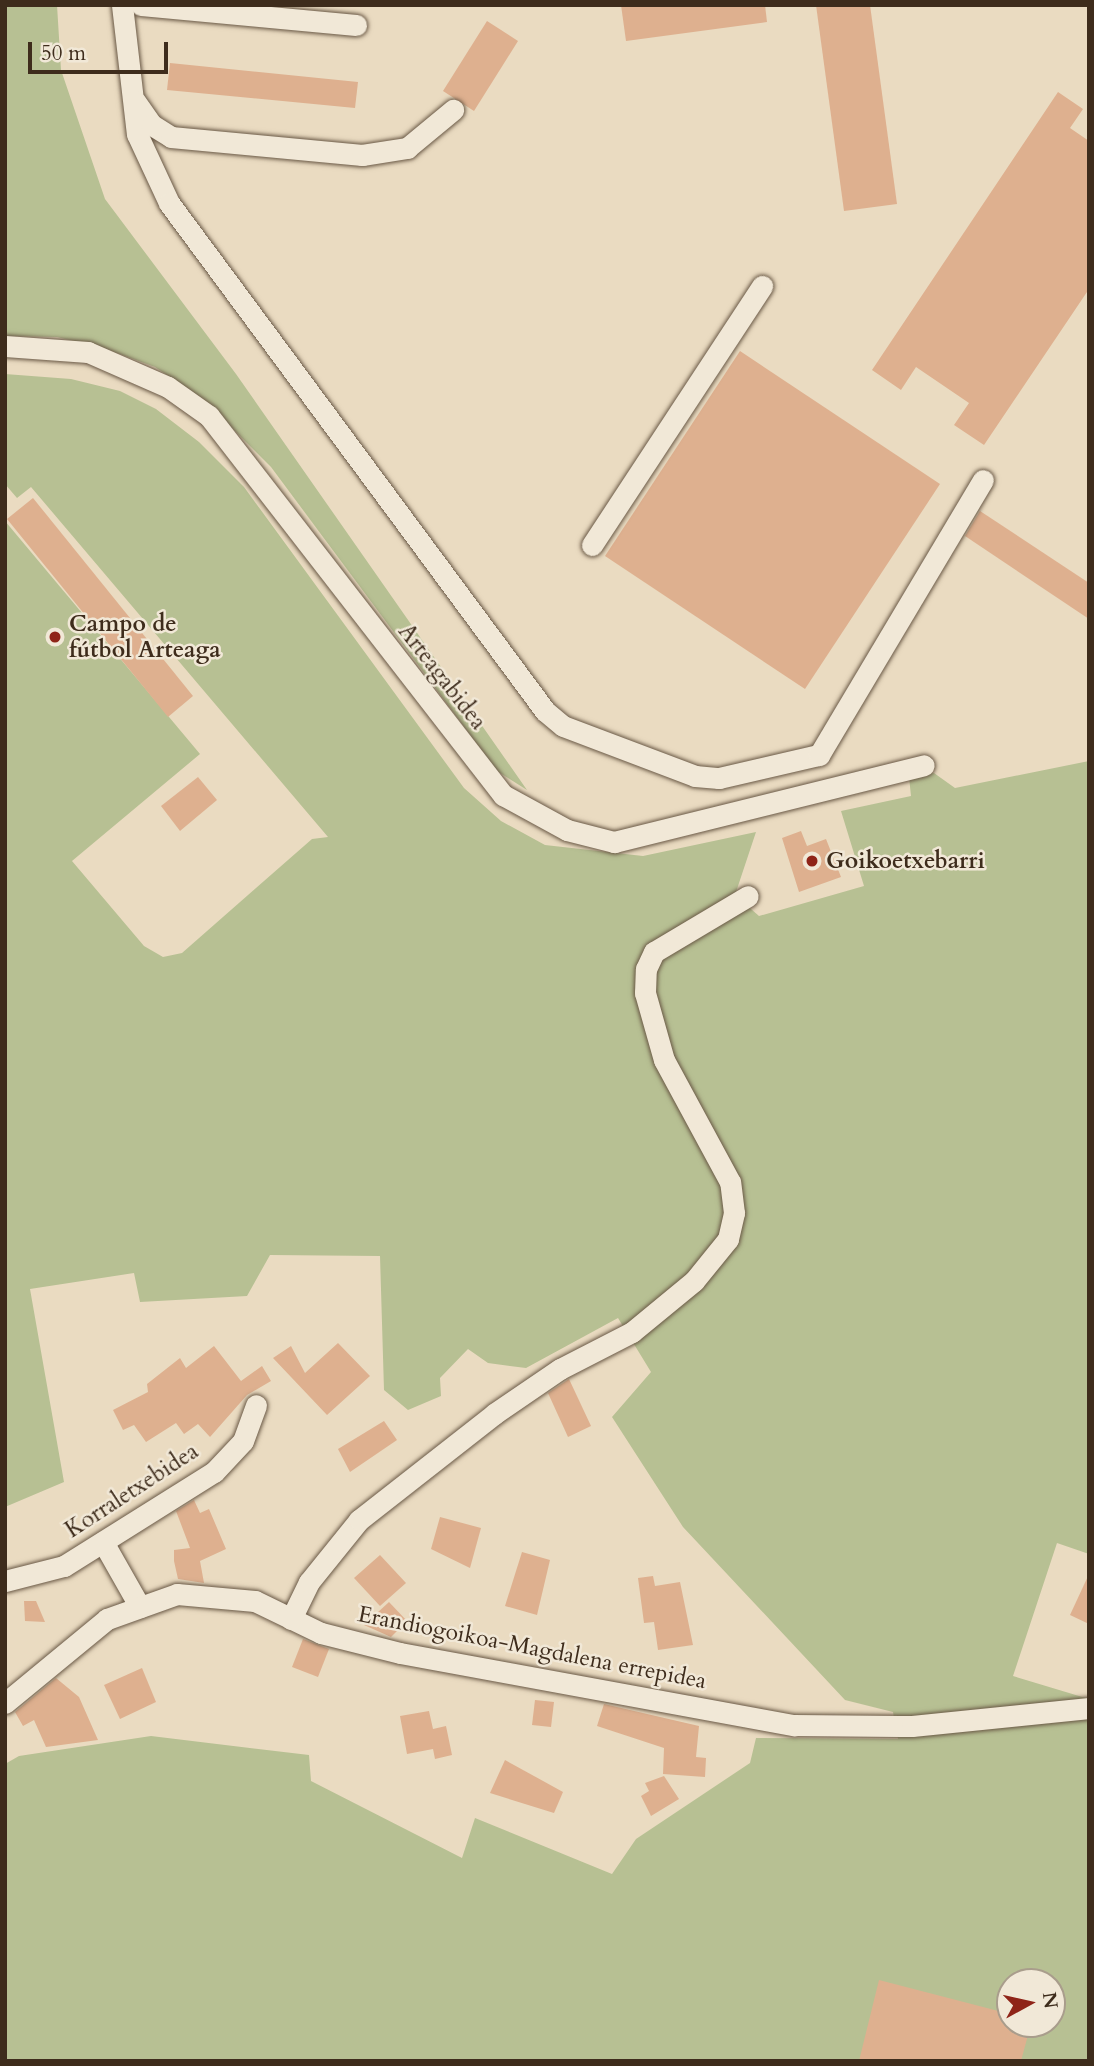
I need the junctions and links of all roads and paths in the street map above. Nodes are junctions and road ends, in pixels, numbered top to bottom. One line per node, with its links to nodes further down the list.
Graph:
1 (122, 5): 4 (street)
2 (141, 5): 3 (street)
3 (356, 24)
4 (130, 86): 5 (street); 8 (street)
5 (453, 110)
6 (762, 286): 9 (street)
7 (5, 346): 10 (street, Arteagabidea)
8 (983, 480)
9 (592, 545)
10 (923, 765)
11 (748, 896): 16 (street)
12 (256, 1405): 13 (street, Korraletxebidea)
13 (103, 1542): 14 (street, Korraletxebidea); 15 (street)
14 (5, 1581)
15 (140, 1607): 16 (street, Erandiogoikoa-Magdalena errepidea); 17 (street, Erandiogoikoa-Magdalena errepidea)
16 (291, 1619): 18 (street, Erandiogoikoa-Magdalena errepidea)
17 (5, 1703)
18 (1089, 1708)

